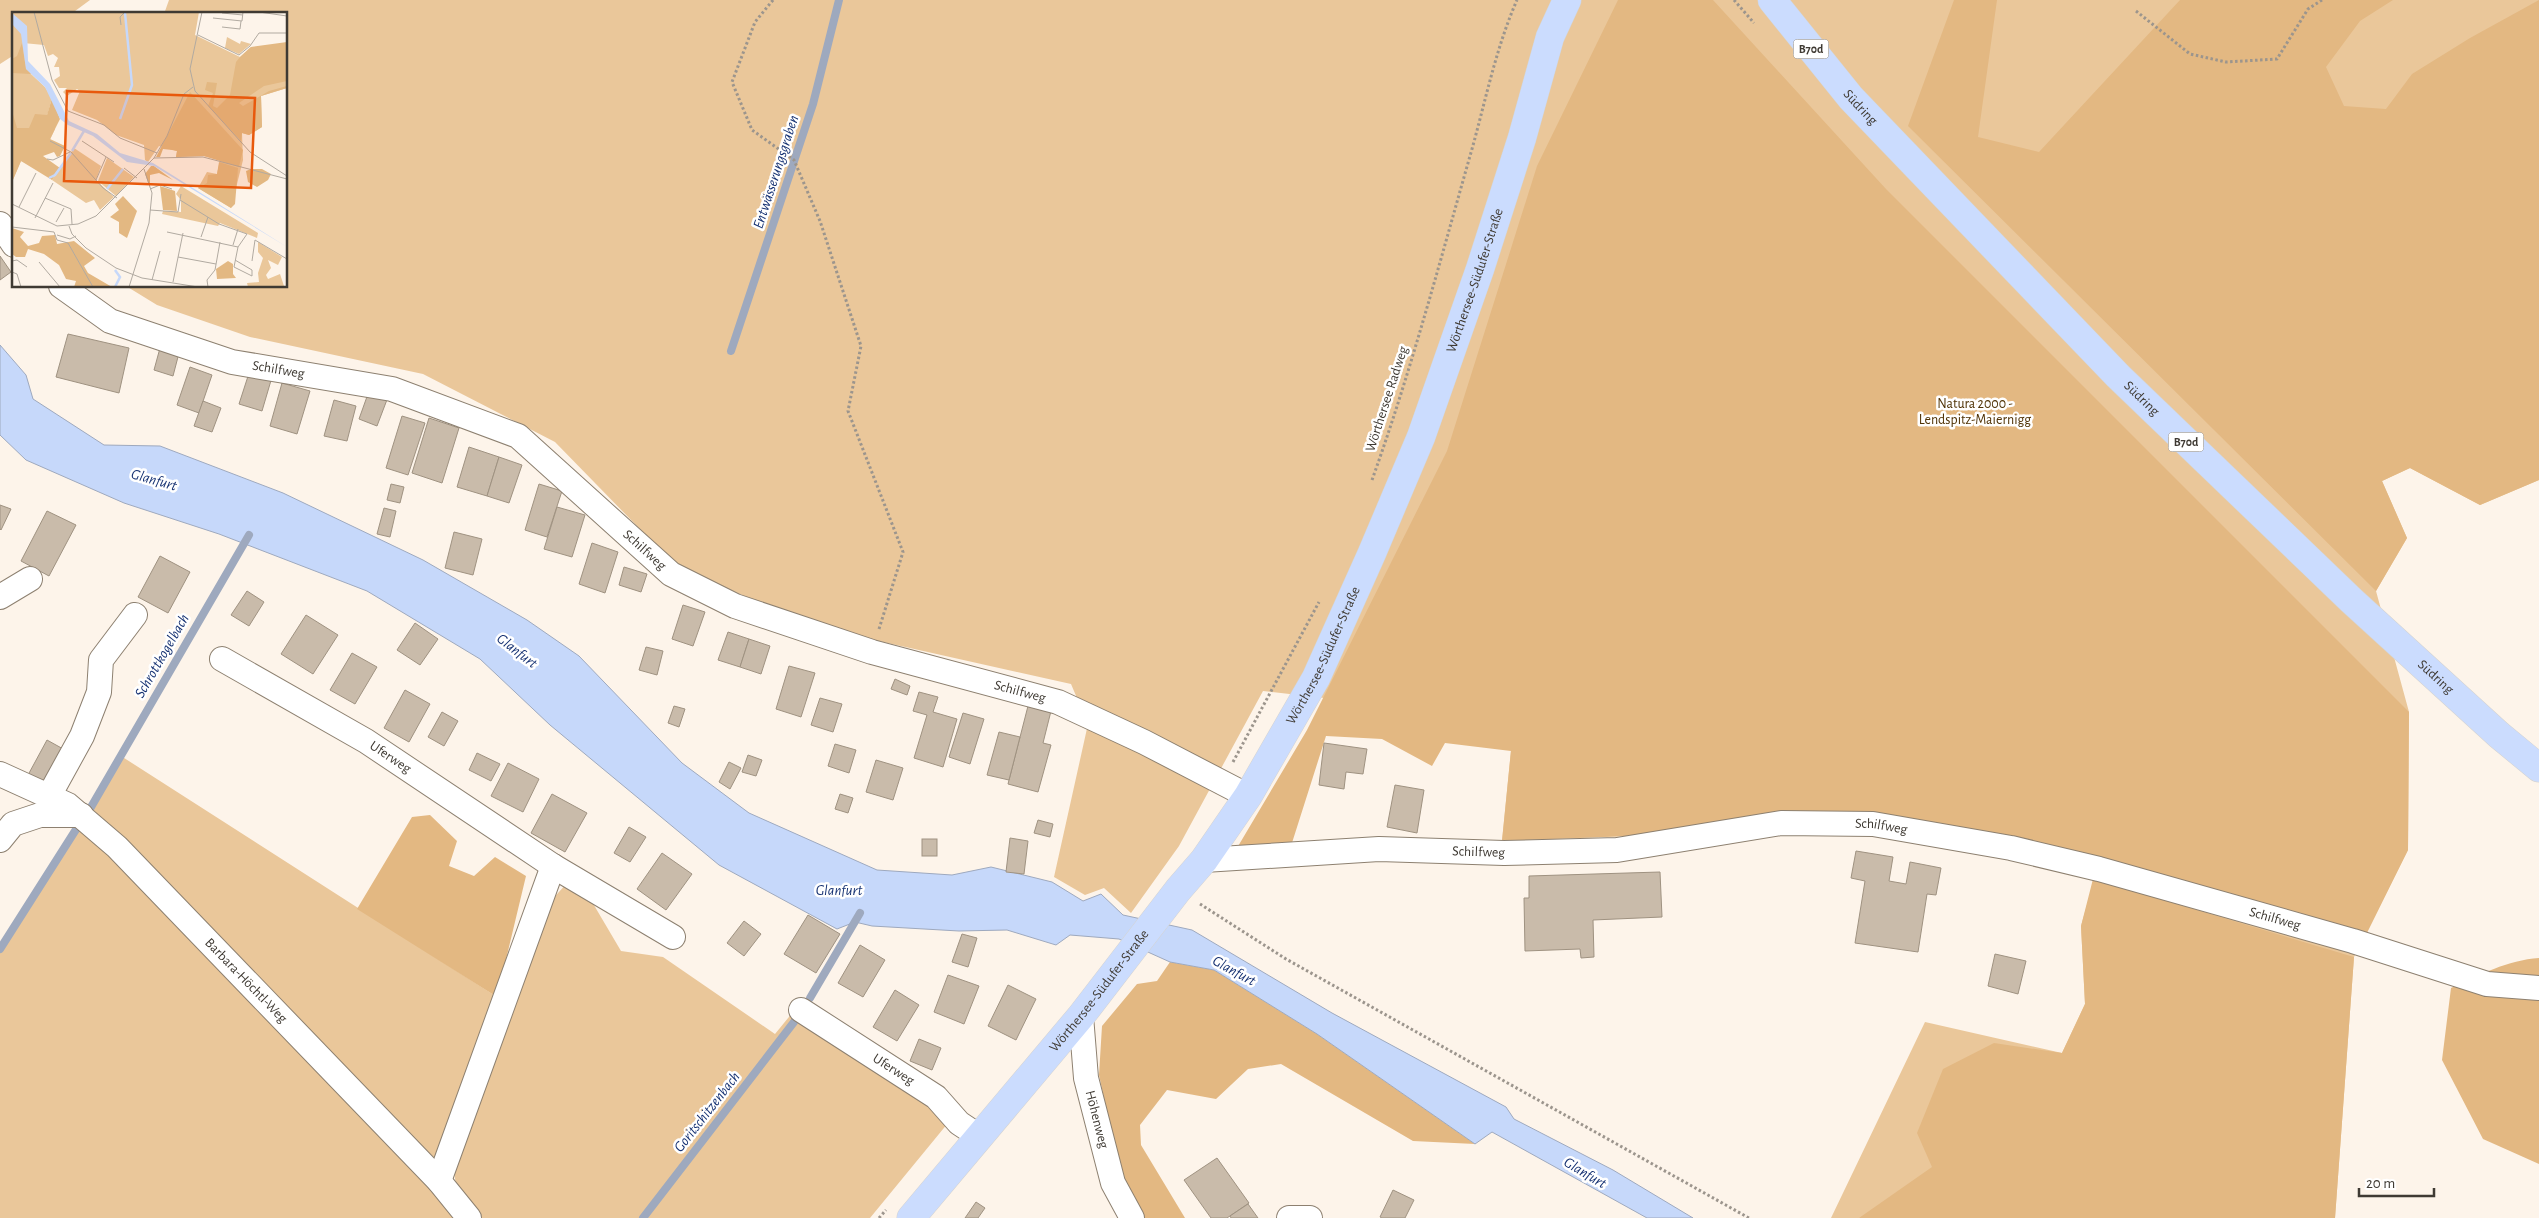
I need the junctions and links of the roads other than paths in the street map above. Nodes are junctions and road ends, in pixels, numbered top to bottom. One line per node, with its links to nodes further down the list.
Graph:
1 (1567, 0): 13 (main road, Wörthersee-Südufer-Straße)
2 (1772, 0): 10 (main road, Südring / B70d)
3 (0, 224): 4 (street)
4 (12, 242)
5 (64, 288): 13 (street, Schilfweg)
6 (30, 579): 7 (street)
7 (0, 596)
8 (135, 615): 12 (street)
9 (222, 659): 17 (street, Uferweg)
10 (2539, 768)
11 (0, 774): 12 (street, Barbara-Höchtl-Weg)
12 (49, 796): 14 (street, Barbara-Höchtl-Weg)
13 (1248, 796): 16 (main road, Wörthersee-Südufer-Straße)
14 (82, 814): 15 (street); 23 (street, Barbara-Höchtl-Weg)
15 (0, 840)
16 (1204, 860): 19 (street, Schilfweg); 21 (main road, Wörthersee-Südufer-Straße)
17 (553, 866): 18 (street, Uferweg); 23 (street)
18 (673, 937)
19 (2539, 988)
20 (801, 1010): 22 (street, Uferweg)
21 (1082, 1016): 22 (main road, Wörthersee-Südufer-Straße); 26 (street, Höhenweg)
22 (980, 1137): 25 (main road, Wörthersee-Südufer-Straße)
23 (438, 1181): 24 (street, Barbara-Höchtl-Weg)
24 (469, 1218)
25 (911, 1218)
26 (1132, 1218)
27 (1289, 1218): 28 (street)
28 (1310, 1218)

